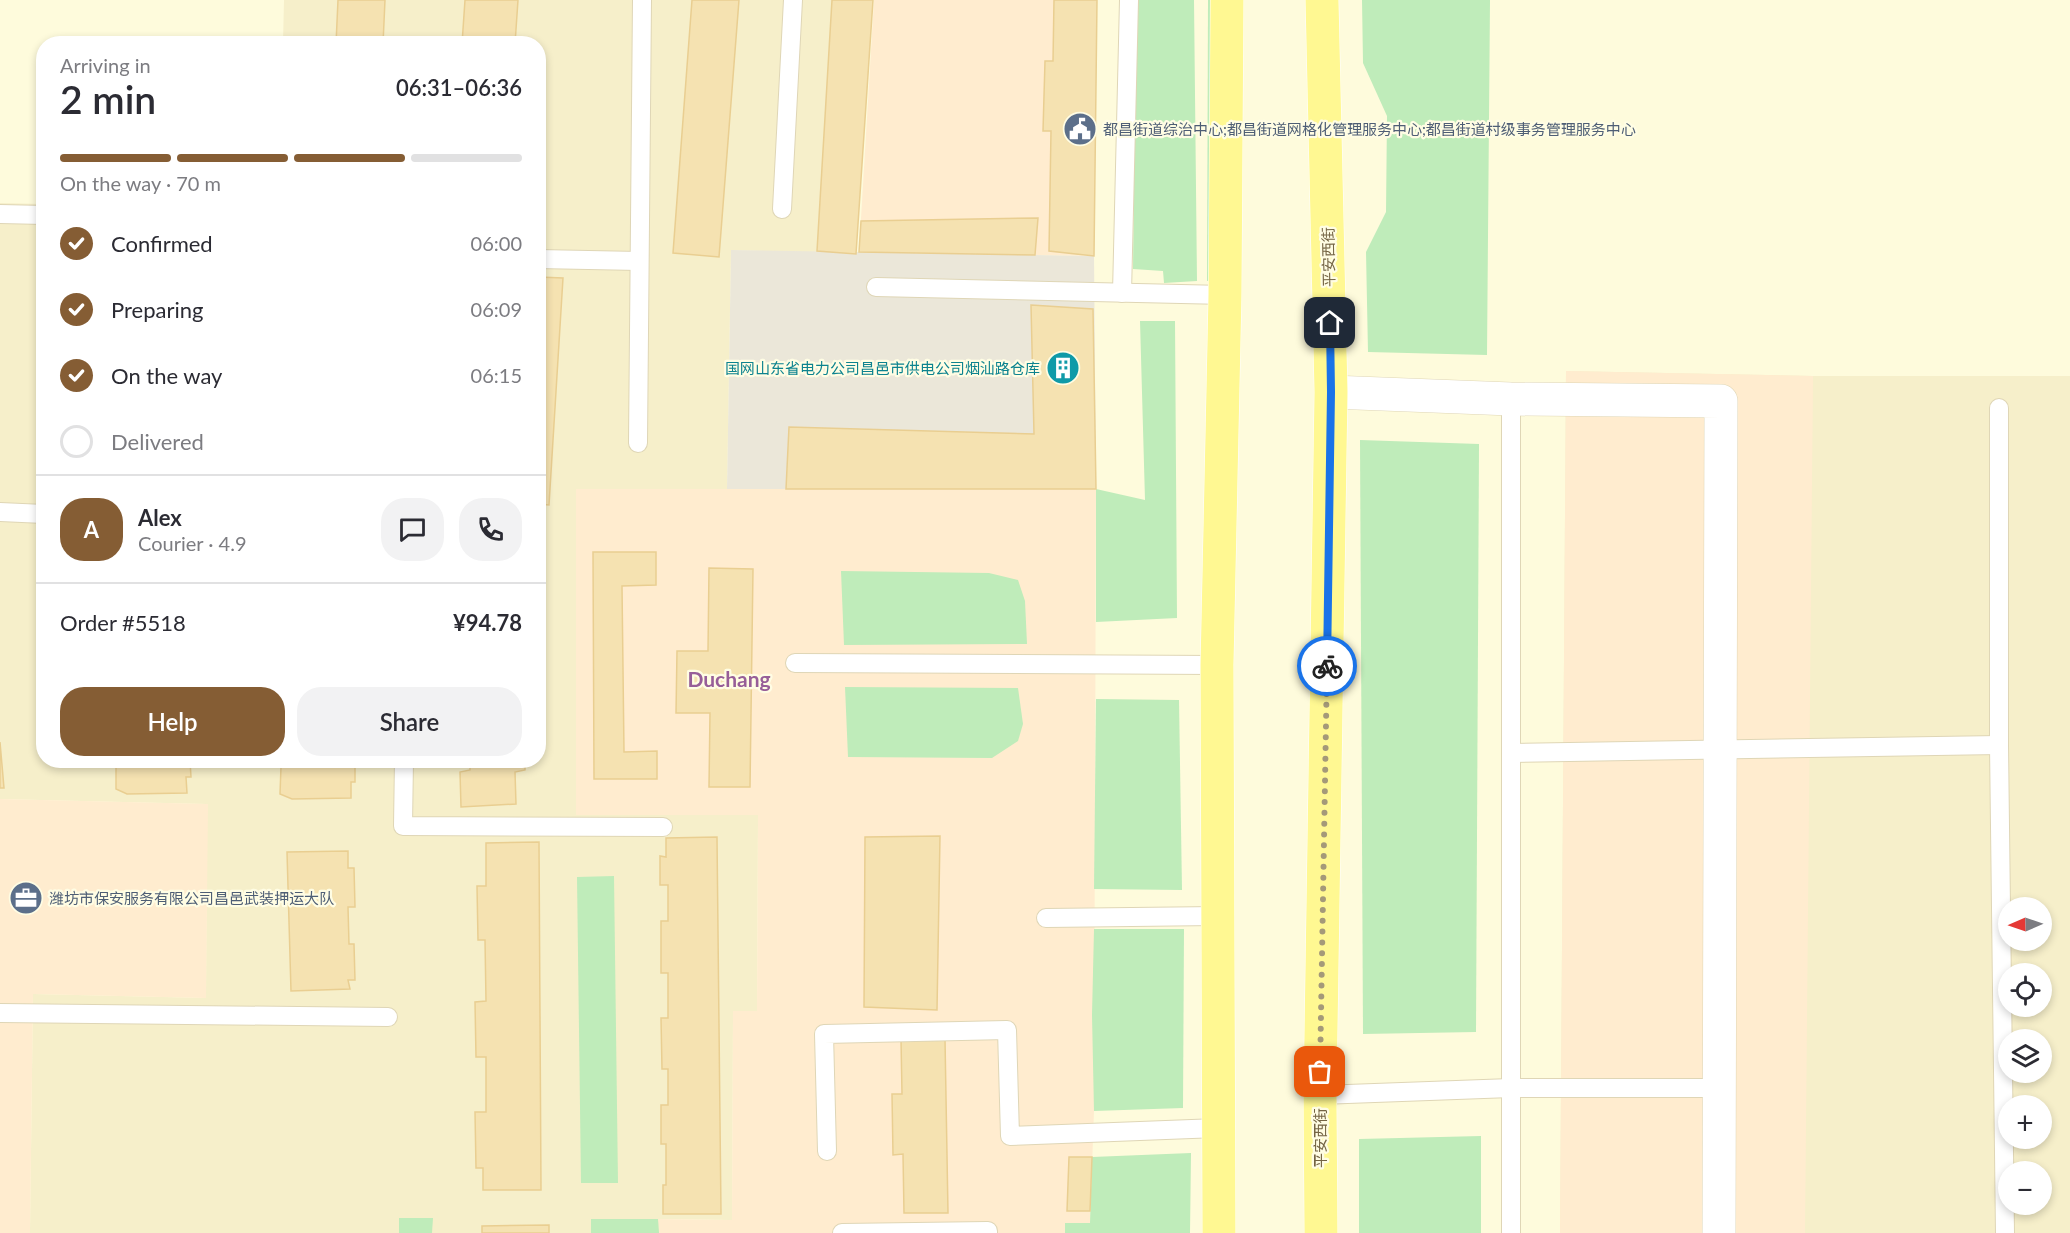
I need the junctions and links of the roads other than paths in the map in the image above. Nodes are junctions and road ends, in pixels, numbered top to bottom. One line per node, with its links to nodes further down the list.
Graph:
1 (642, 0): 10 (lane)
2 (793, 0): 6 (lane)
3 (1129, 0): 12 (lane)
4 (1227, 0): 13 (main road)
5 (1322, 0): 14 (main road, 平安西街)
6 (782, 209)
7 (0, 214): 8 (lane)
8 (36, 215)
9 (546, 259): 10 (lane)
10 (639, 261): 17 (lane)
11 (876, 287): 12 (lane)
12 (1122, 293): 13 (lane)
13 (1224, 295): 21 (main road)
14 (1331, 392): 15 (street); 33 (main road, 平安西街)
15 (1511, 399): 23 (street); 24 (lane)
16 (1999, 408): 22 (lane)
17 (638, 443)
18 (0, 512): 19 (lane)
19 (36, 514)
20 (795, 663): 21 (lane)
21 (1217, 665): 27 (main road)
22 (1999, 745): 23 (lane); 42 (lane)
23 (1720, 750): 24 (lane); 32 (street)
24 (1511, 753): 31 (lane)
25 (404, 768): 26 (lane)
26 (663, 827)
27 (1217, 916): 28 (lane); 34 (main road)
28 (1046, 918)
29 (0, 1013): 30 (lane)
30 (388, 1017)
31 (1511, 1088): 32 (lane); 33 (lane); 40 (lane)
32 (1719, 1088): 41 (street)
33 (1320, 1095): 39 (main road, 平安西街)
34 (1218, 1128): 35 (lane); 38 (main road)
35 (826, 1151)
36 (842, 1233): 37 (lane)
37 (988, 1233)
38 (1219, 1233)
39 (1321, 1233)
40 (1511, 1233)
41 (1719, 1233)
42 (2006, 1233)

